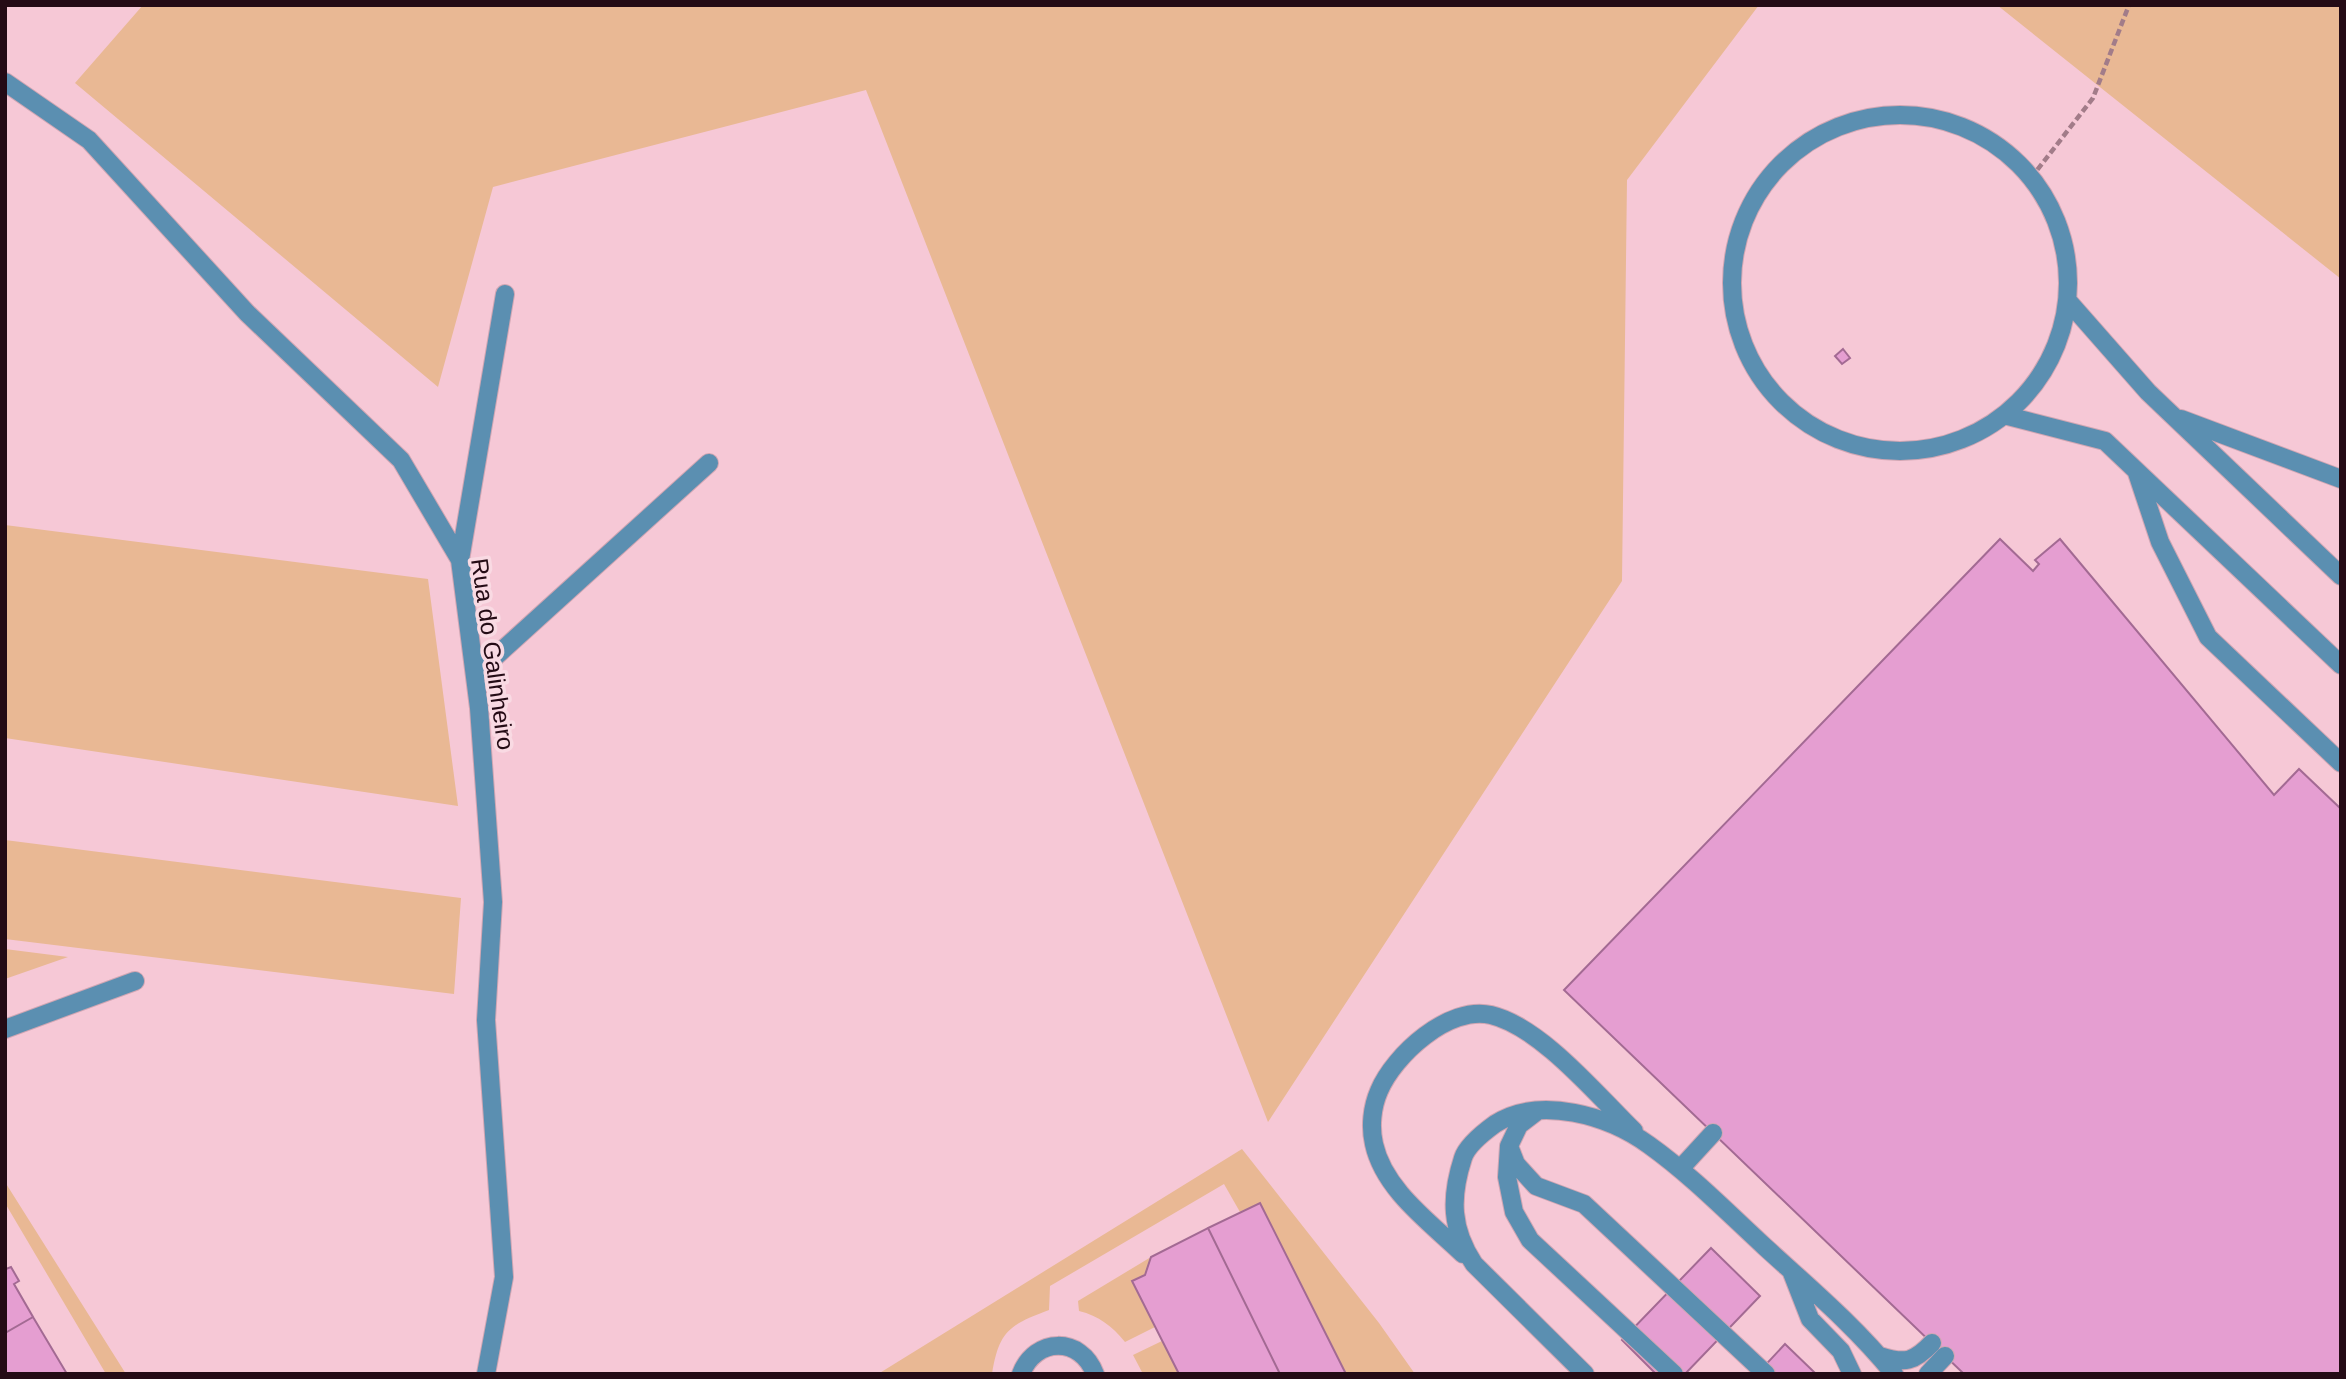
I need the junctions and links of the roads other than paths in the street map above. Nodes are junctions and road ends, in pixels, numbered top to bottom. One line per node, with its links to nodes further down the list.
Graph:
1 (5, 82): 9 (street, Rua do Galinheiro)
2 (505, 293): 9 (street)
3 (2068, 301): 4 (street); 4 (street); 5 (street)
4 (2004, 415): 7 (street)
5 (2175, 417): 8 (street); 10 (street)
6 (709, 463): 12 (street)
7 (2136, 470): 11 (street); 13 (street)
8 (2341, 479)
9 (460, 560): 12 (street, Rua do Galinheiro)
10 (2341, 576)
11 (2341, 664)
12 (475, 675): 24 (street, Rua do Galinheiro)
13 (2341, 763)
14 (135, 981): 15 (street)
15 (5, 1029)
16 (1539, 1110): 18 (street); 19 (street); 21 (street)
17 (1713, 1133): 20 (street)
18 (1647, 1143): 20 (street); 21 (street)
19 (1509, 1146): 28 (street); 29 (street)
20 (1679, 1169): 22 (street)
21 (1474, 1264): 27 (street)
22 (1791, 1270): 23 (street); 30 (street)
23 (1879, 1356): 31 (street); 32 (street)
24 (486, 1374)
25 (1021, 1374): 26 (street)
26 (1095, 1374)
27 (1585, 1374)
28 (1674, 1374)
29 (1766, 1374)
30 (1852, 1374)
31 (1894, 1374)
32 (1928, 1374)

